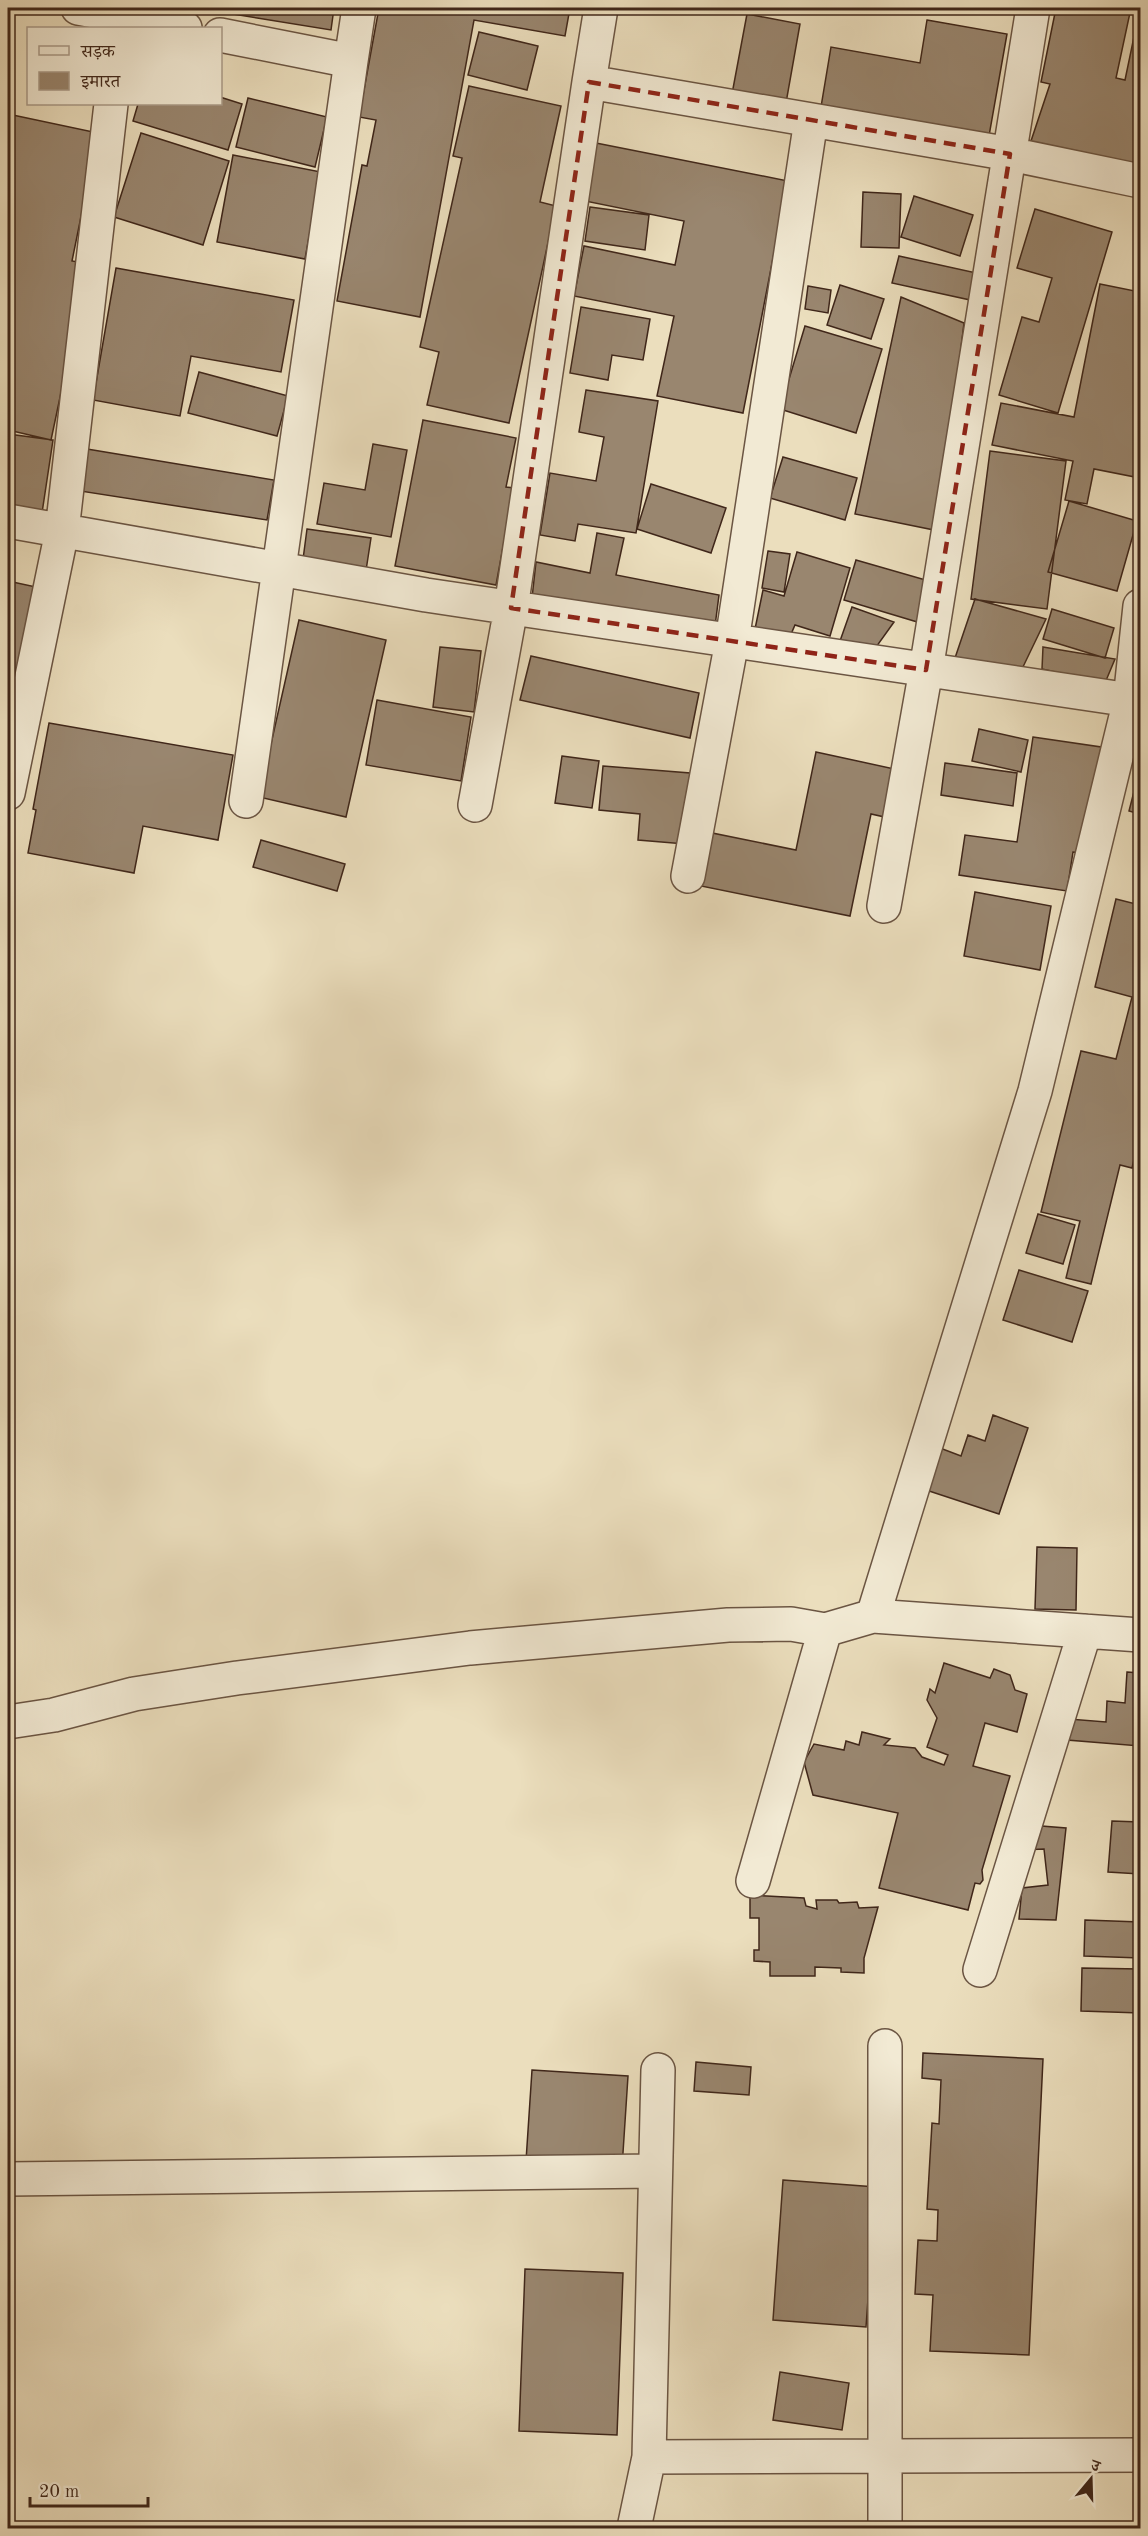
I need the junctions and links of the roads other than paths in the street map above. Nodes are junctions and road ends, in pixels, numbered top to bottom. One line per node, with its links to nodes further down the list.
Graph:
1 (78, 8): 5 (street)
2 (359, 8): 8 (street)
3 (601, 8): 9 (street)
4 (1033, 8): 12 (street)
5 (121, 17): 6 (street)
6 (179, 27)
7 (222, 35): 8 (street)
8 (351, 61): 16 (street)
9 (589, 82): 11 (street); 18 (street)
10 (111, 105): 15 (street)
11 (811, 120): 12 (street); 19 (street)
12 (1010, 154): 13 (street); 20 (street)
13 (1140, 180)
14 (8, 521): 15 (street)
15 (62, 531): 16 (street); 22 (street)
16 (280, 569): 18 (street); 23 (street)
17 (1140, 606): 21 (street)
18 (511, 608): 19 (street); 24 (street)
19 (732, 641): 20 (street); 25 (street)
20 (926, 670): 21 (street); 26 (street)
21 (1130, 700): 27 (street)
22 (8, 793)
23 (246, 801)
24 (476, 805)
25 (688, 876)
26 (884, 906)
27 (873, 1616): 28 (street); 29 (street)
28 (825, 1630): 31 (street); 32 (street)
29 (1085, 1631): 30 (street); 33 (street)
30 (1140, 1635)
31 (8, 1722)
32 (753, 1881)
33 (980, 1970)
34 (885, 2046): 38 (street)
35 (658, 2070): 36 (street)
36 (655, 2172): 37 (street); 40 (street)
37 (8, 2179)
38 (887, 2456): 39 (street); 40 (street); 42 (street)
39 (1140, 2456)
40 (649, 2457): 41 (street)
41 (634, 2529)
42 (885, 2529)

